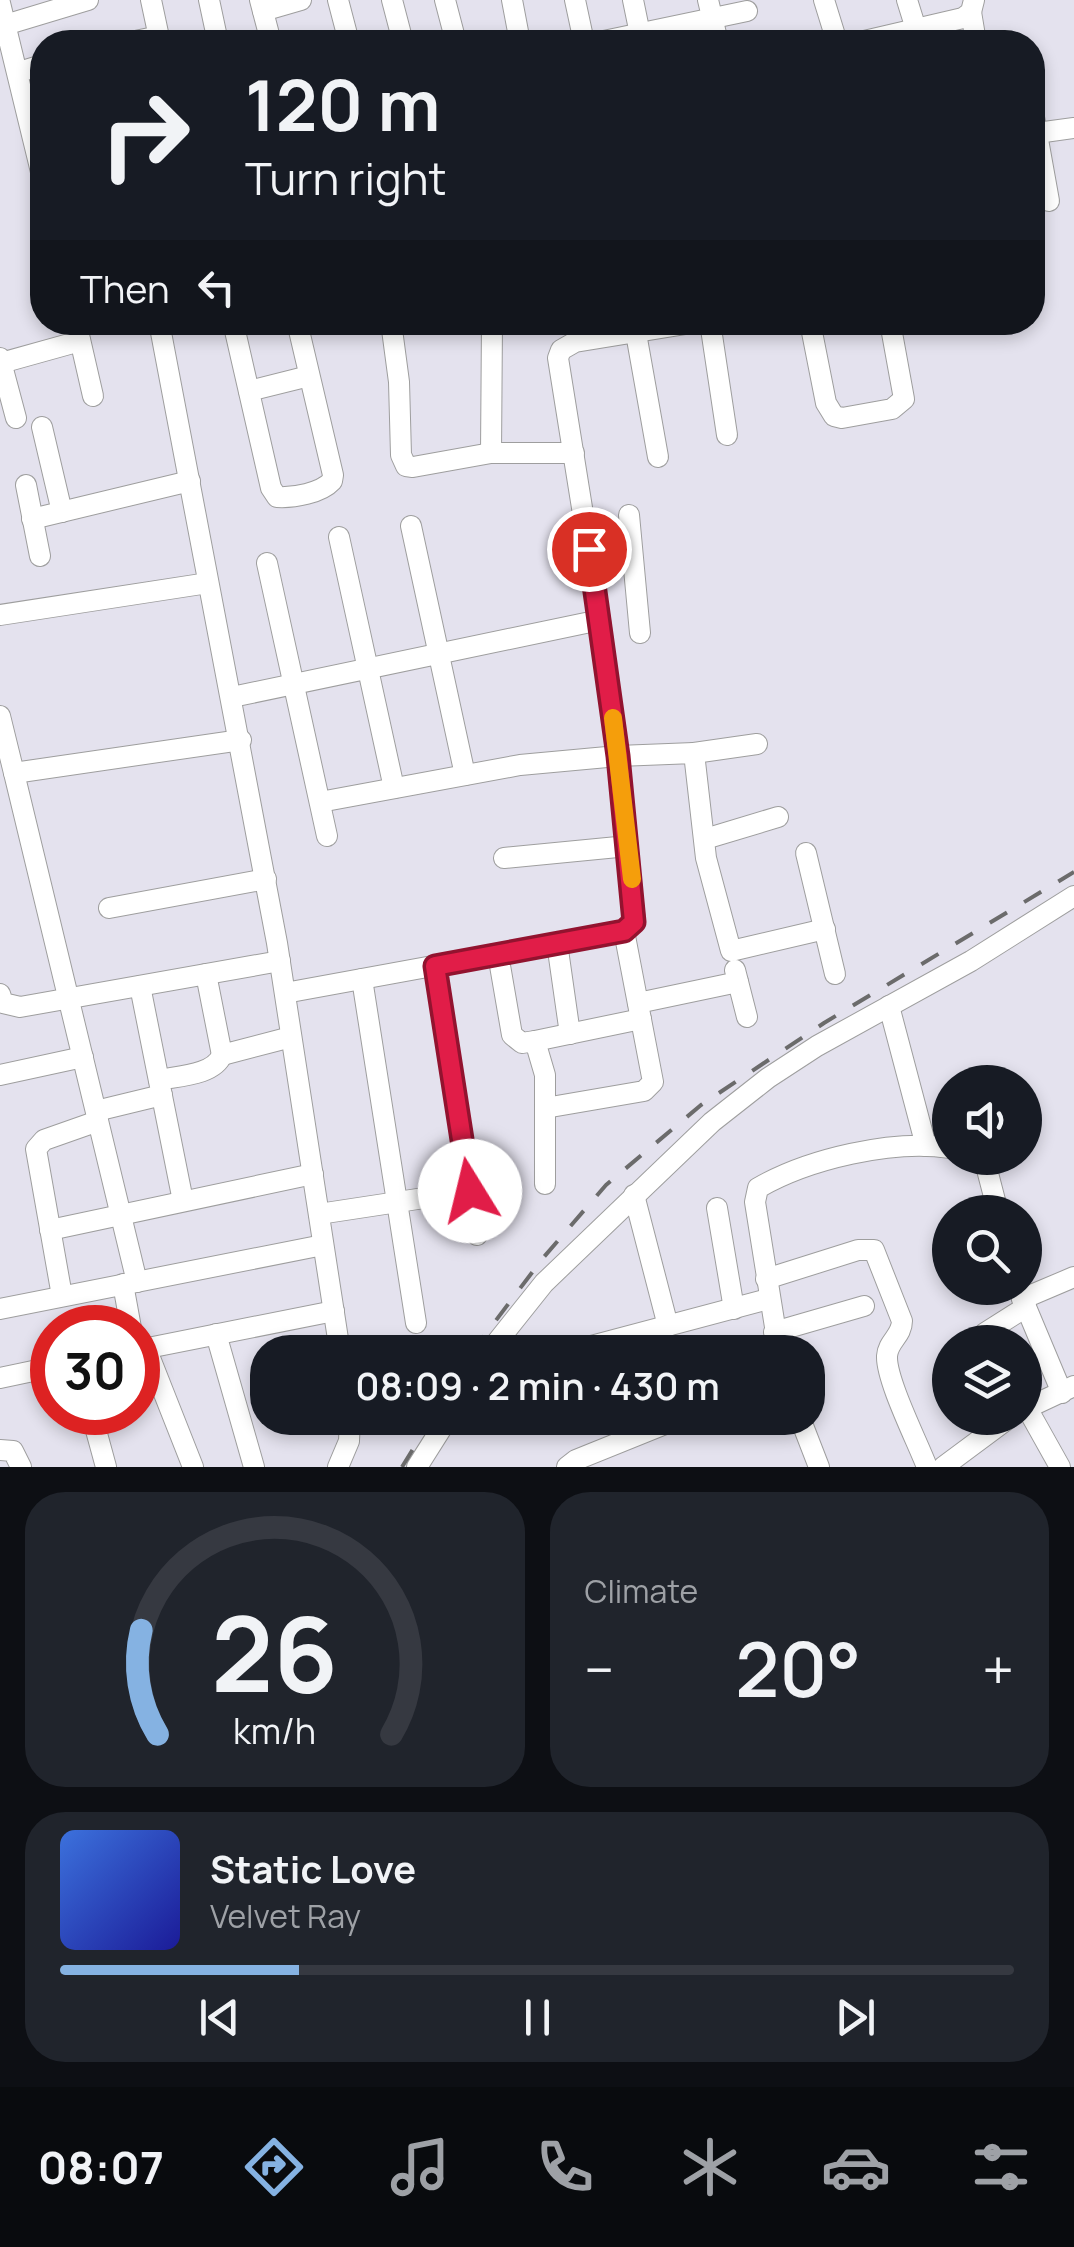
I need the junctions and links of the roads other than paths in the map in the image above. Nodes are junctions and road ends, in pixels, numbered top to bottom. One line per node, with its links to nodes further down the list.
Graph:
1 (88, 0): 18 (street)
2 (151, 0): 20 (street)
3 (209, 0): 21 (street)
4 (301, 0): 14 (street)
5 (338, 0): 23 (street)
6 (392, 0): 24 (street)
7 (446, 0): 25 (street)
8 (512, 0): 26 (street)
9 (575, 0): 27 (street)
10 (633, 0): 28 (street)
11 (824, 0): 30 (street)
12 (906, 0): 19 (street)
13 (0, 3): 18 (street)
14 (262, 5): 22 (street)
15 (973, 6): 19 (street)
16 (710, 9): 17 (street); 29 (street)
17 (747, 11)
18 (6, 25): 33 (street)
19 (916, 29): 31 (street)
20 (158, 30)
21 (215, 30)
22 (268, 30)
23 (345, 30)
24 (400, 30)
25 (453, 30)
26 (518, 30)
27 (581, 30)
28 (639, 30)
29 (651, 30)
30 (834, 30)
31 (912, 30)
32 (30, 69): 33 (street)
33 (19, 72): 34 (street)
34 (30, 122)
35 (1074, 128): 36 (street)
36 (1045, 133)
37 (1045, 175): 38 (street)
38 (1050, 201)
39 (70, 335): 51 (street)
40 (79, 335): 54 (street)
41 (162, 335): 61 (street)
42 (236, 335): 53 (street)
43 (300, 335): 52 (street)
44 (393, 335): 58 (street)
45 (492, 335): 58 (street)
46 (604, 335): 59 (street)
47 (635, 335): 60 (street)
48 (712, 335): 57 (street)
49 (813, 335): 50 (street)
50 (892, 335)
51 (1, 361): 55 (street)
52 (310, 376): 53 (street); 53 (street)
53 (248, 391)
54 (93, 396)
55 (16, 418)
56 (42, 426): 63 (street)
57 (727, 434)
58 (492, 453): 59 (street)
59 (574, 453): 73 (street)
60 (658, 458)
61 (190, 481): 63 (street); 70 (street)
62 (26, 485): 65 (street)
63 (62, 512): 65 (street)
64 (629, 514): 71 (street)
65 (32, 518): 68 (street)
66 (410, 526): 75 (street)
67 (339, 537): 76 (street)
68 (40, 556)
69 (267, 563): 77 (street)
70 (208, 583): 72 (street); 78 (street)
71 (638, 608): 73 (street); 74 (street)
72 (0, 615)
73 (600, 617): 75 (street); 83 (street)
74 (640, 633)
75 (438, 654): 76 (street); 85 (street)
76 (368, 669): 77 (street); 86 (street)
77 (294, 684): 78 (street); 87 (street)
78 (232, 697): 80 (street)
79 (0, 716): 84 (street)
80 (240, 740): 84 (street); 94 (street)
81 (757, 744): 82 (street)
82 (694, 753): 83 (street); 90 (street)
83 (618, 756): 85 (street); 91 (street)
84 (14, 773): 111 (street)
85 (465, 775): 86 (street)
86 (394, 788): 87 (street)
87 (320, 802): 89 (street)
88 (778, 817): 90 (street)
89 (327, 836)
90 (705, 839): 100 (street)
91 (628, 846): 93 (street); 98 (street)
92 (806, 854): 97 (street)
93 (504, 858)
94 (266, 879): 96 (street); 102 (street)
95 (1074, 896): 112 (street)
96 (109, 908)
97 (824, 930): 100 (street); 105 (street)
98 (624, 931): 99 (street); 113 (street)
99 (556, 944): 101 (street); 115 (street)
100 (731, 951): 107 (street)
101 (498, 954): 103 (street); 117 (street)
102 (280, 962): 104 (street); 109 (street)
103 (435, 966): 106 (street); 128 (street)
104 (206, 974): 108 (street); 118 (street)
105 (835, 974)
106 (362, 979): 109 (street); 131 (street)
107 (738, 982): 113 (street); 114 (street)
108 (140, 986): 111 (street); 121 (street)
109 (285, 993): 116 (street)
110 (0, 994): 111 (street)
111 (69, 998): 119 (street)
112 (889, 1006): 124 (street); 129 (street)
113 (640, 1011): 115 (street); 122 (street)
114 (746, 1017)
115 (570, 1034): 117 (street)
116 (292, 1037): 118 (street); 126 (street)
117 (535, 1041): 122 (street)
118 (222, 1055): 121 (street)
119 (83, 1057): 120 (street); 123 (street)
120 (0, 1075)
121 (160, 1088): 123 (street); 130 (street)
122 (545, 1108): 127 (street)
123 (97, 1116): 134 (street); 135 (street)
124 (926, 1146): 125 (street); 140 (street)
125 (932, 1146)
126 (312, 1174): 130 (street); 133 (street)
127 (545, 1184)
128 (470, 1191): 131 (street); 136 (street)
129 (634, 1195): 152 (street); 155 (street)
130 (183, 1202): 134 (street)
131 (397, 1202): 133 (street); 150 (street)
132 (717, 1208): 148 (street)
133 (319, 1214): 137 (street)
134 (121, 1215): 135 (street); 139 (street)
135 (50, 1230): 142 (street)
136 (477, 1235)
137 (324, 1244): 139 (street); 149 (street)
138 (1074, 1276): 141 (street)
139 (130, 1283): 142 (street); 143 (street)
140 (767, 1289): 148 (street); 158 (street); 182 (street)
141 (1042, 1290)
142 (62, 1296): 147 (street)
143 (130, 1305)
144 (1015, 1305): 151 (street)
145 (1026, 1305): 163 (street)
146 (864, 1306): 159 (street)
147 (0, 1308)
148 (734, 1308): 152 (street)
149 (334, 1311): 153 (street); 154 (street)
150 (416, 1323)
151 (993, 1325)
152 (659, 1328): 156 (street); 157 (street)
153 (216, 1334): 160 (street); 177 (street)
154 (338, 1335)
155 (502, 1335)
156 (633, 1335)
157 (658, 1335)
158 (775, 1335)
159 (793, 1335)
160 (160, 1345)
161 (30, 1372): 162 (street)
162 (0, 1378)
163 (1068, 1390): 165 (street)
164 (160, 1391): 176 (street)
165 (1042, 1402)
166 (97, 1435): 175 (street)
167 (349, 1435): 178 (street)
168 (437, 1435): 179 (street)
169 (636, 1435): 180 (street)
170 (807, 1435): 181 (street)
171 (988, 1435): 183 (street)
172 (1037, 1435): 184 (street)
173 (0, 1450): 174 (street)
174 (21, 1467)
175 (106, 1467)
176 (193, 1467)
177 (254, 1467)
178 (338, 1467)
179 (417, 1467)
180 (567, 1467)
181 (819, 1467)
182 (927, 1467)
183 (943, 1467)
184 (1060, 1467)

